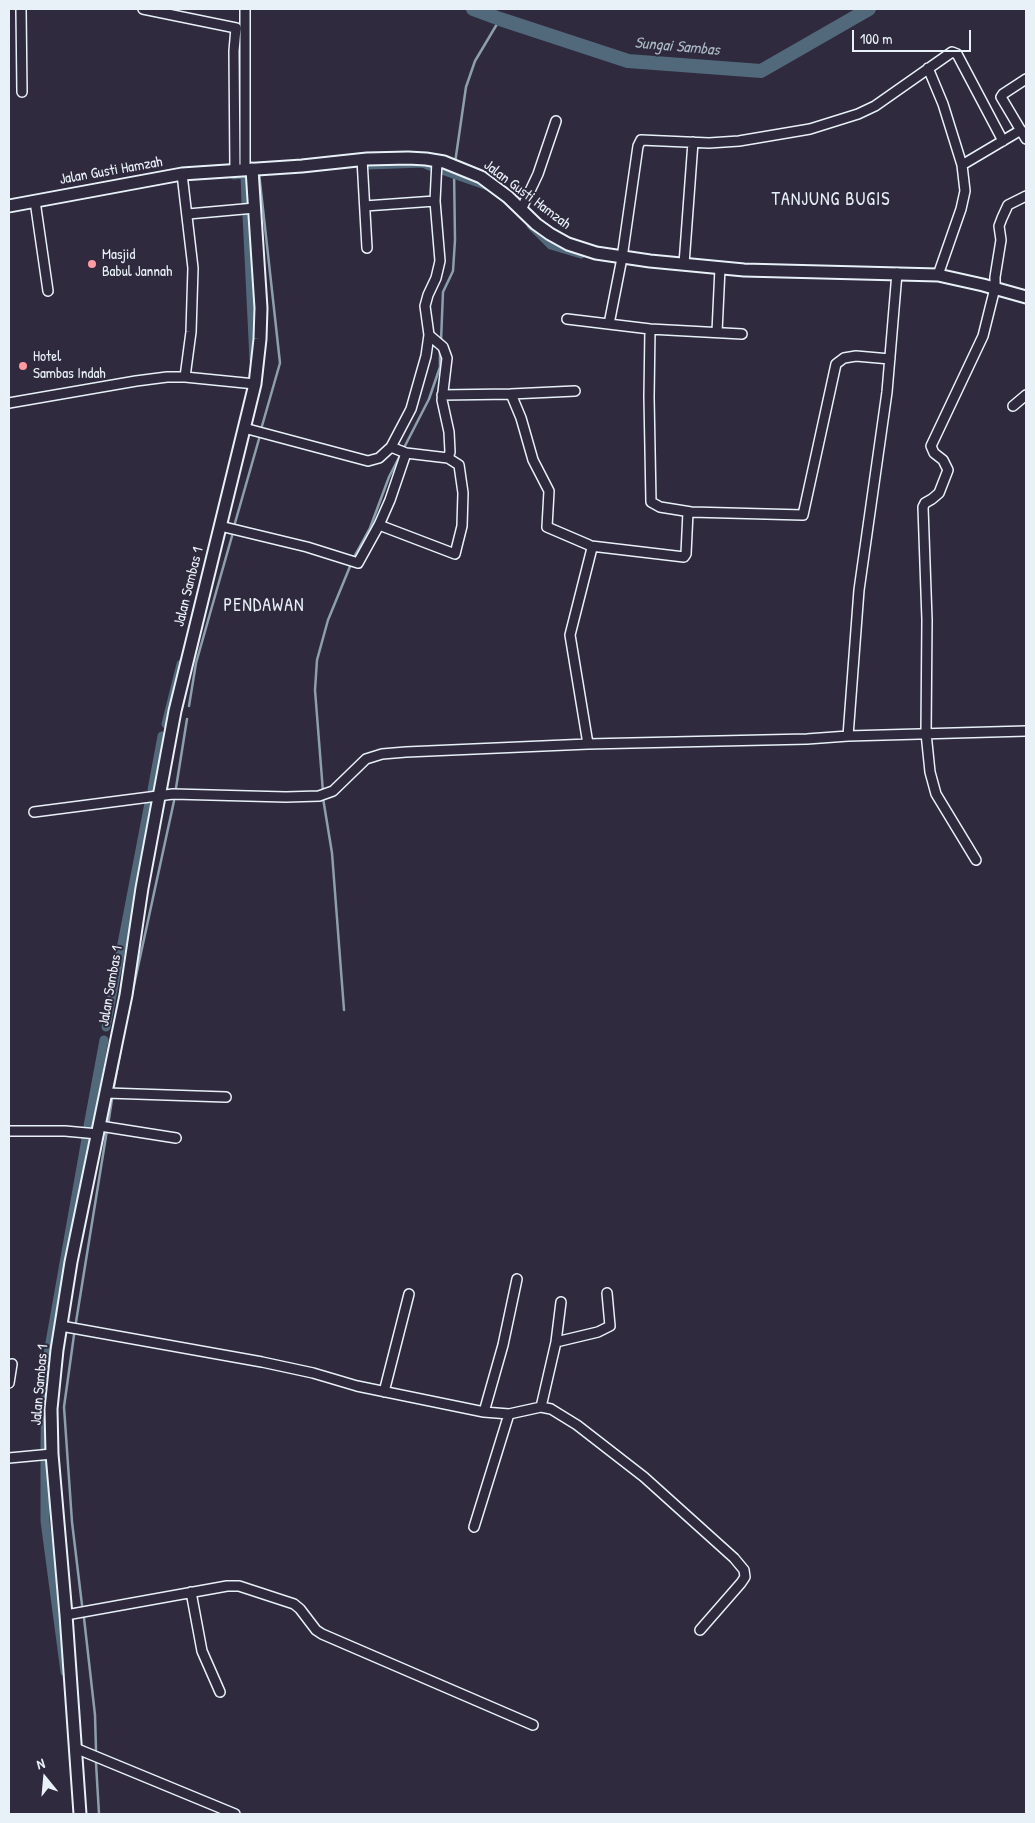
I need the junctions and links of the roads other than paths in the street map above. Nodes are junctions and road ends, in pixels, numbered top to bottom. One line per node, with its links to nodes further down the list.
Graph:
1 (21, 9): 6 (street)
2 (143, 9): 14 (street)
3 (245, 9): 14 (street)
4 (928, 68): 9 (street); 10 (street); 13 (street)
5 (1026, 79): 8 (street)
6 (22, 92)
7 (556, 121): 22 (street)
8 (1024, 134): 9 (street)
9 (1003, 141): 13 (street)
10 (694, 142): 25 (street); 26 (street)
11 (362, 159): 12 (street, Jalan Gusti Hamzah); 14 (street, Jalan Gusti Hamzah); 20 (street)
12 (440, 162): 18 (street); 22 (street, Jalan Gusti Hamzah)
13 (962, 165): 29 (street)
14 (244, 169): 15 (street, Jalan Gusti Hamzah); 21 (street, Jalan Sambas 1)
15 (182, 174): 17 (street, Jalan Gusti Hamzah); 23 (street)
16 (1026, 196): 30 (street)
17 (35, 201): 19 (street, Jalan Gusti Hamzah); 31 (street)
18 (435, 201): 20 (street); 38 (street)
19 (9, 206)
20 (365, 206): 24 (street)
21 (255, 208): 23 (street); 41 (street, Jalan Sambas 1)
22 (521, 210): 25 (street, Jalan Gusti Hamzah)
23 (188, 214): 40 (street)
24 (367, 248)
25 (622, 258): 26 (street, Jalan Gusti Hamzah); 34 (street)
26 (684, 264): 27 (street, Jalan Gusti Hamzah)
27 (720, 268): 28 (street, Jalan Gusti Hamzah); 36 (street)
28 (897, 273): 29 (street, Jalan Gusti Hamzah); 39 (street)
29 (938, 275): 30 (street, Jalan Gusti Hamzah)
30 (995, 288): 32 (street, Jalan Gusti Hamzah); 56 (street)
31 (48, 291)
32 (1026, 297)
33 (567, 320): 34 (street)
34 (609, 324): 35 (street)
35 (650, 329): 36 (street); 51 (street)
36 (717, 332): 37 (street)
37 (742, 334)
38 (431, 338): 44 (street); 49 (street)
39 (890, 359): 51 (street); 57 (street)
40 (185, 377): 41 (street); 46 (street)
41 (255, 384): 48 (street, Jalan Sambas 1)
42 (575, 391): 43 (street)
43 (511, 394): 44 (street); 54 (street)
44 (442, 395): 50 (street)
45 (1026, 395): 47 (street)
46 (9, 403)
47 (1013, 406)
48 (244, 428): 49 (street); 53 (street, Jalan Sambas 1)
49 (398, 450): 50 (street); 52 (street)
50 (448, 458): 52 (street)
51 (688, 512): 54 (street)
52 (379, 525): 53 (street)
53 (220, 526): 59 (street, Jalan Sambas 1)
54 (591, 546): 58 (street)
55 (1026, 731): 56 (street)
56 (926, 733): 57 (street); 61 (street)
57 (848, 736): 58 (street)
58 (588, 744): 59 (street)
59 (158, 796): 60 (street); 62 (street, Jalan Sambas 1)
60 (34, 812)
61 (976, 860)
62 (106, 1092): 63 (street); 64 (street, Jalan Sambas 1)
63 (226, 1097)
64 (100, 1128): 65 (street); 66 (street); 71 (street, Jalan Sambas 1)
65 (9, 1131)
66 (176, 1138)
67 (517, 1279): 77 (street)
68 (607, 1293): 72 (street)
69 (409, 1294): 75 (street)
70 (561, 1302): 72 (street)
71 (61, 1326): 75 (street); 79 (street, Jalan Sambas 1)
72 (556, 1342): 76 (street)
73 (12, 1364): 74 (street)
74 (9, 1383)
75 (384, 1392): 77 (street)
76 (542, 1407): 78 (street); 84 (street)
77 (484, 1412): 78 (street)
78 (509, 1414): 81 (street)
79 (52, 1454): 80 (street); 83 (street, Jalan Sambas 1)
80 (9, 1458)
81 (474, 1527)
82 (191, 1592): 83 (street); 85 (street); 86 (street)
83 (66, 1615): 87 (street, Jalan Sambas 1)
84 (700, 1630)
85 (220, 1692)
86 (533, 1726)
87 (75, 1748): 88 (street, Jalan Sambas 1); 89 (street)
88 (80, 1814)
89 (235, 1814)

